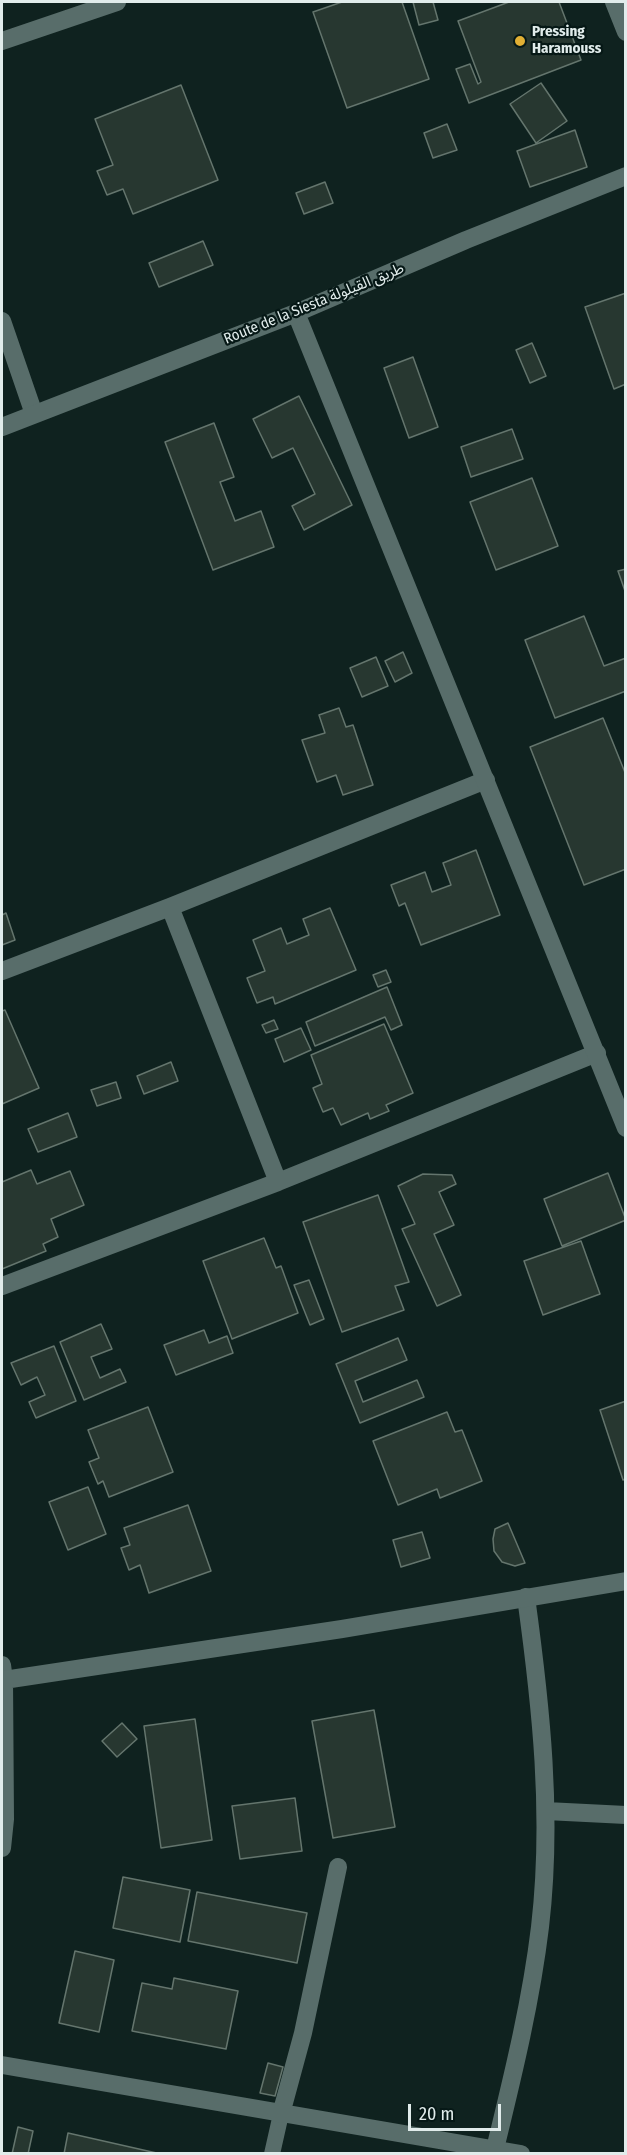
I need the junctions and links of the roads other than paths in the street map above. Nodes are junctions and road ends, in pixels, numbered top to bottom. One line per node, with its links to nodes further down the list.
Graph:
1 (117, 2): 4 (street)
2 (614, 2): 3 (street)
3 (626, 32)
4 (2, 40)
5 (626, 176): 6 (street, Route de la Siesta طريق القيلولة)
6 (296, 313): 8 (street, Route de la Siesta طريق القيلولة); 10 (street)
7 (2, 321): 8 (street)
8 (34, 414): 9 (street, Route de la Siesta طريق القيلولة)
9 (3, 423)
10 (486, 780): 11 (street); 13 (street)
11 (170, 907): 12 (street); 15 (street)
12 (2, 971)
13 (597, 1053): 14 (street); 15 (street)
14 (626, 1128)
15 (278, 1182): 16 (street)
16 (2, 1286)
17 (626, 1581): 18 (street)
18 (526, 1597): 19 (street); 20 (street)
19 (3, 1672): 22 (street)
20 (546, 1811): 21 (street); 26 (street)
21 (626, 1815)
22 (2, 1848)
23 (338, 1867): 25 (street)
24 (2, 2065): 25 (street)
25 (280, 2114): 26 (street); 27 (lane)
26 (495, 2149): 28 (street)
27 (272, 2154)
28 (521, 2154)

